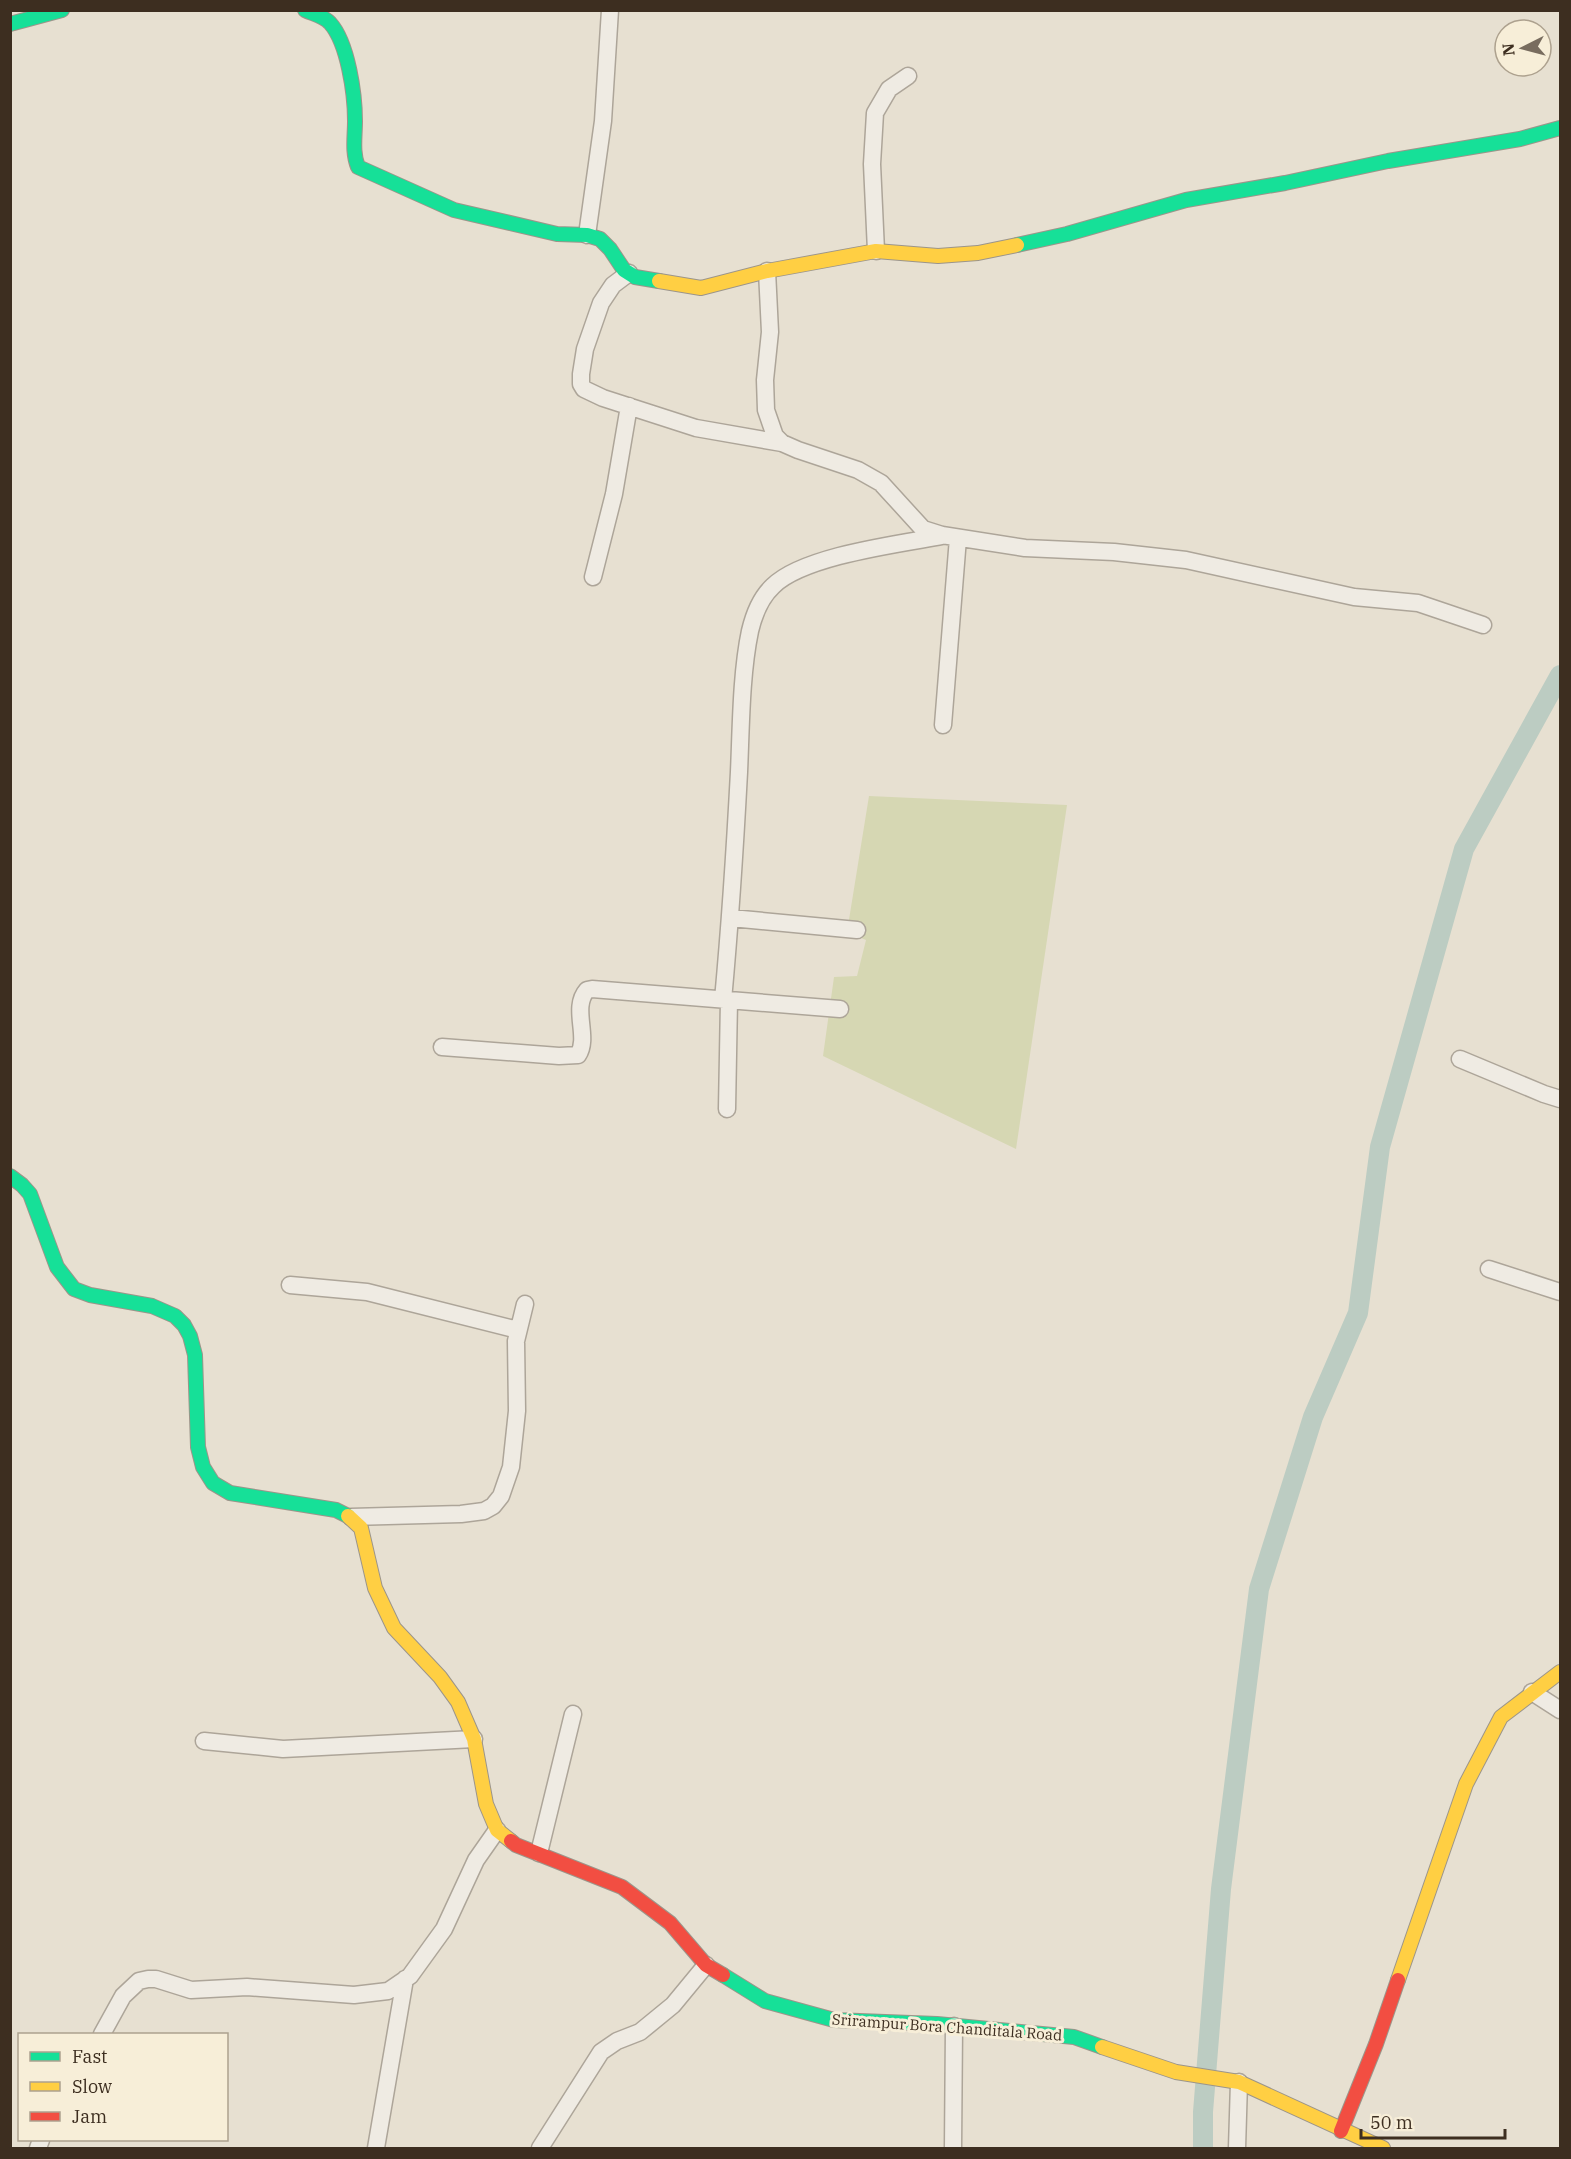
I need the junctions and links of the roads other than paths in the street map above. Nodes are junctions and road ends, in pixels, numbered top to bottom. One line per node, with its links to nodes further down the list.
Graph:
1 (62, 10): 4 (street)
2 (305, 10): 7 (street)
3 (610, 10): 7 (street)
4 (10, 24)
5 (908, 75): 8 (street)
6 (1560, 128): 8 (street)
7 (587, 235): 10 (street)
8 (876, 251): 9 (street)
9 (766, 271): 10 (street); 12 (street)
10 (629, 273): 11 (street)
11 (629, 406): 12 (street); 14 (street)
12 (782, 443): 13 (street)
13 (950, 536): 15 (street); 16 (street); 17 (street)
14 (593, 577)
15 (1483, 625)
16 (943, 725)
17 (731, 918): 18 (street); 19 (street)
18 (857, 930)
19 (726, 1000): 20 (street); 21 (street); 24 (street)
20 (840, 1009)
21 (442, 1047)
22 (1460, 1059): 23 (street)
23 (1560, 1099)
24 (727, 1109)
25 (10, 1176): 31 (street)
26 (1489, 1269): 28 (street)
27 (290, 1285): 30 (street)
28 (1560, 1292)
29 (525, 1304): 30 (street)
30 (518, 1330): 31 (street)
31 (351, 1517): 36 (street)
32 (1560, 1672): 33 (street)
33 (1532, 1692): 34 (street); 45 (street)
34 (1560, 1710)
35 (573, 1714): 39 (street)
36 (474, 1739): 37 (street); 38 (street)
37 (204, 1741)
38 (497, 1830): 39 (street, Srirampur Bora Chanditala Road); 41 (street)
39 (539, 1853): 40 (street, Srirampur Bora Chanditala Road)
40 (706, 1965): 42 (street, Srirampur Bora Chanditala Road); 47 (street)
41 (405, 1979): 43 (street); 46 (street)
42 (954, 2026): 44 (street, Srirampur Bora Chanditala Road); 48 (street)
43 (103, 2033)
44 (1239, 2082): 45 (street); 49 (street)
45 (1341, 2131): 50 (street)
46 (376, 2148)
47 (540, 2148)
48 (953, 2148)
49 (1237, 2148)
50 (1383, 2148)

